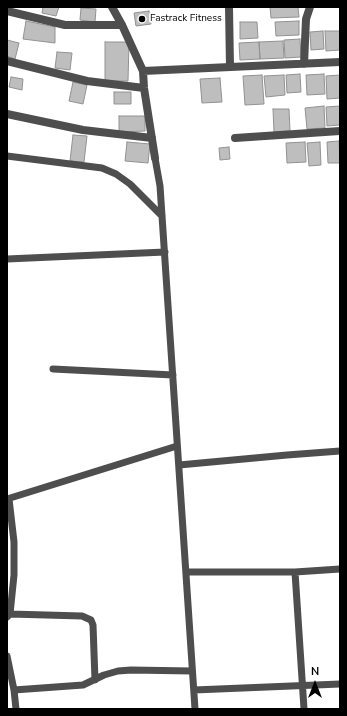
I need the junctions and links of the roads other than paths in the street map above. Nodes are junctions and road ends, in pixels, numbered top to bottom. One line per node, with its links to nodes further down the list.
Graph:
1 (112, 7): 5 (street)
2 (228, 7): 9 (street)
3 (310, 7): 8 (street)
4 (7, 11): 5 (street)
5 (122, 26): 10 (street)
6 (7, 61): 11 (street)
7 (340, 62): 8 (street)
8 (304, 64): 9 (street)
9 (230, 67): 10 (street)
10 (143, 71): 11 (street)
11 (144, 88): 14 (street)
12 (7, 114): 14 (street)
13 (340, 131): 15 (street)
14 (152, 138): 17 (street)
15 (235, 138)
16 (7, 156): 18 (lane)
17 (155, 158): 18 (lane)
18 (162, 216): 19 (lane)
19 (165, 252): 20 (lane); 22 (lane)
20 (7, 259)
21 (53, 369): 22 (lane)
22 (173, 375): 23 (lane)
23 (178, 446): 25 (lane); 26 (lane)
24 (340, 452): 25 (lane)
25 (179, 465): 28 (lane)
26 (8, 499): 30 (lane)
27 (340, 569): 29 (lane)
28 (186, 572): 29 (lane); 33 (lane)
29 (295, 572): 36 (lane)
30 (11, 575): 31 (lane)
31 (8, 615): 34 (lane)
32 (7, 656): 37 (lane)
33 (192, 671): 34 (lane); 38 (lane)
34 (95, 680): 37 (lane)
35 (340, 684): 36 (lane)
36 (303, 685): 38 (lane); 41 (lane)
37 (14, 690): 39 (lane)
38 (194, 690): 40 (lane)
39 (16, 709)
40 (195, 709)
41 (304, 709)

